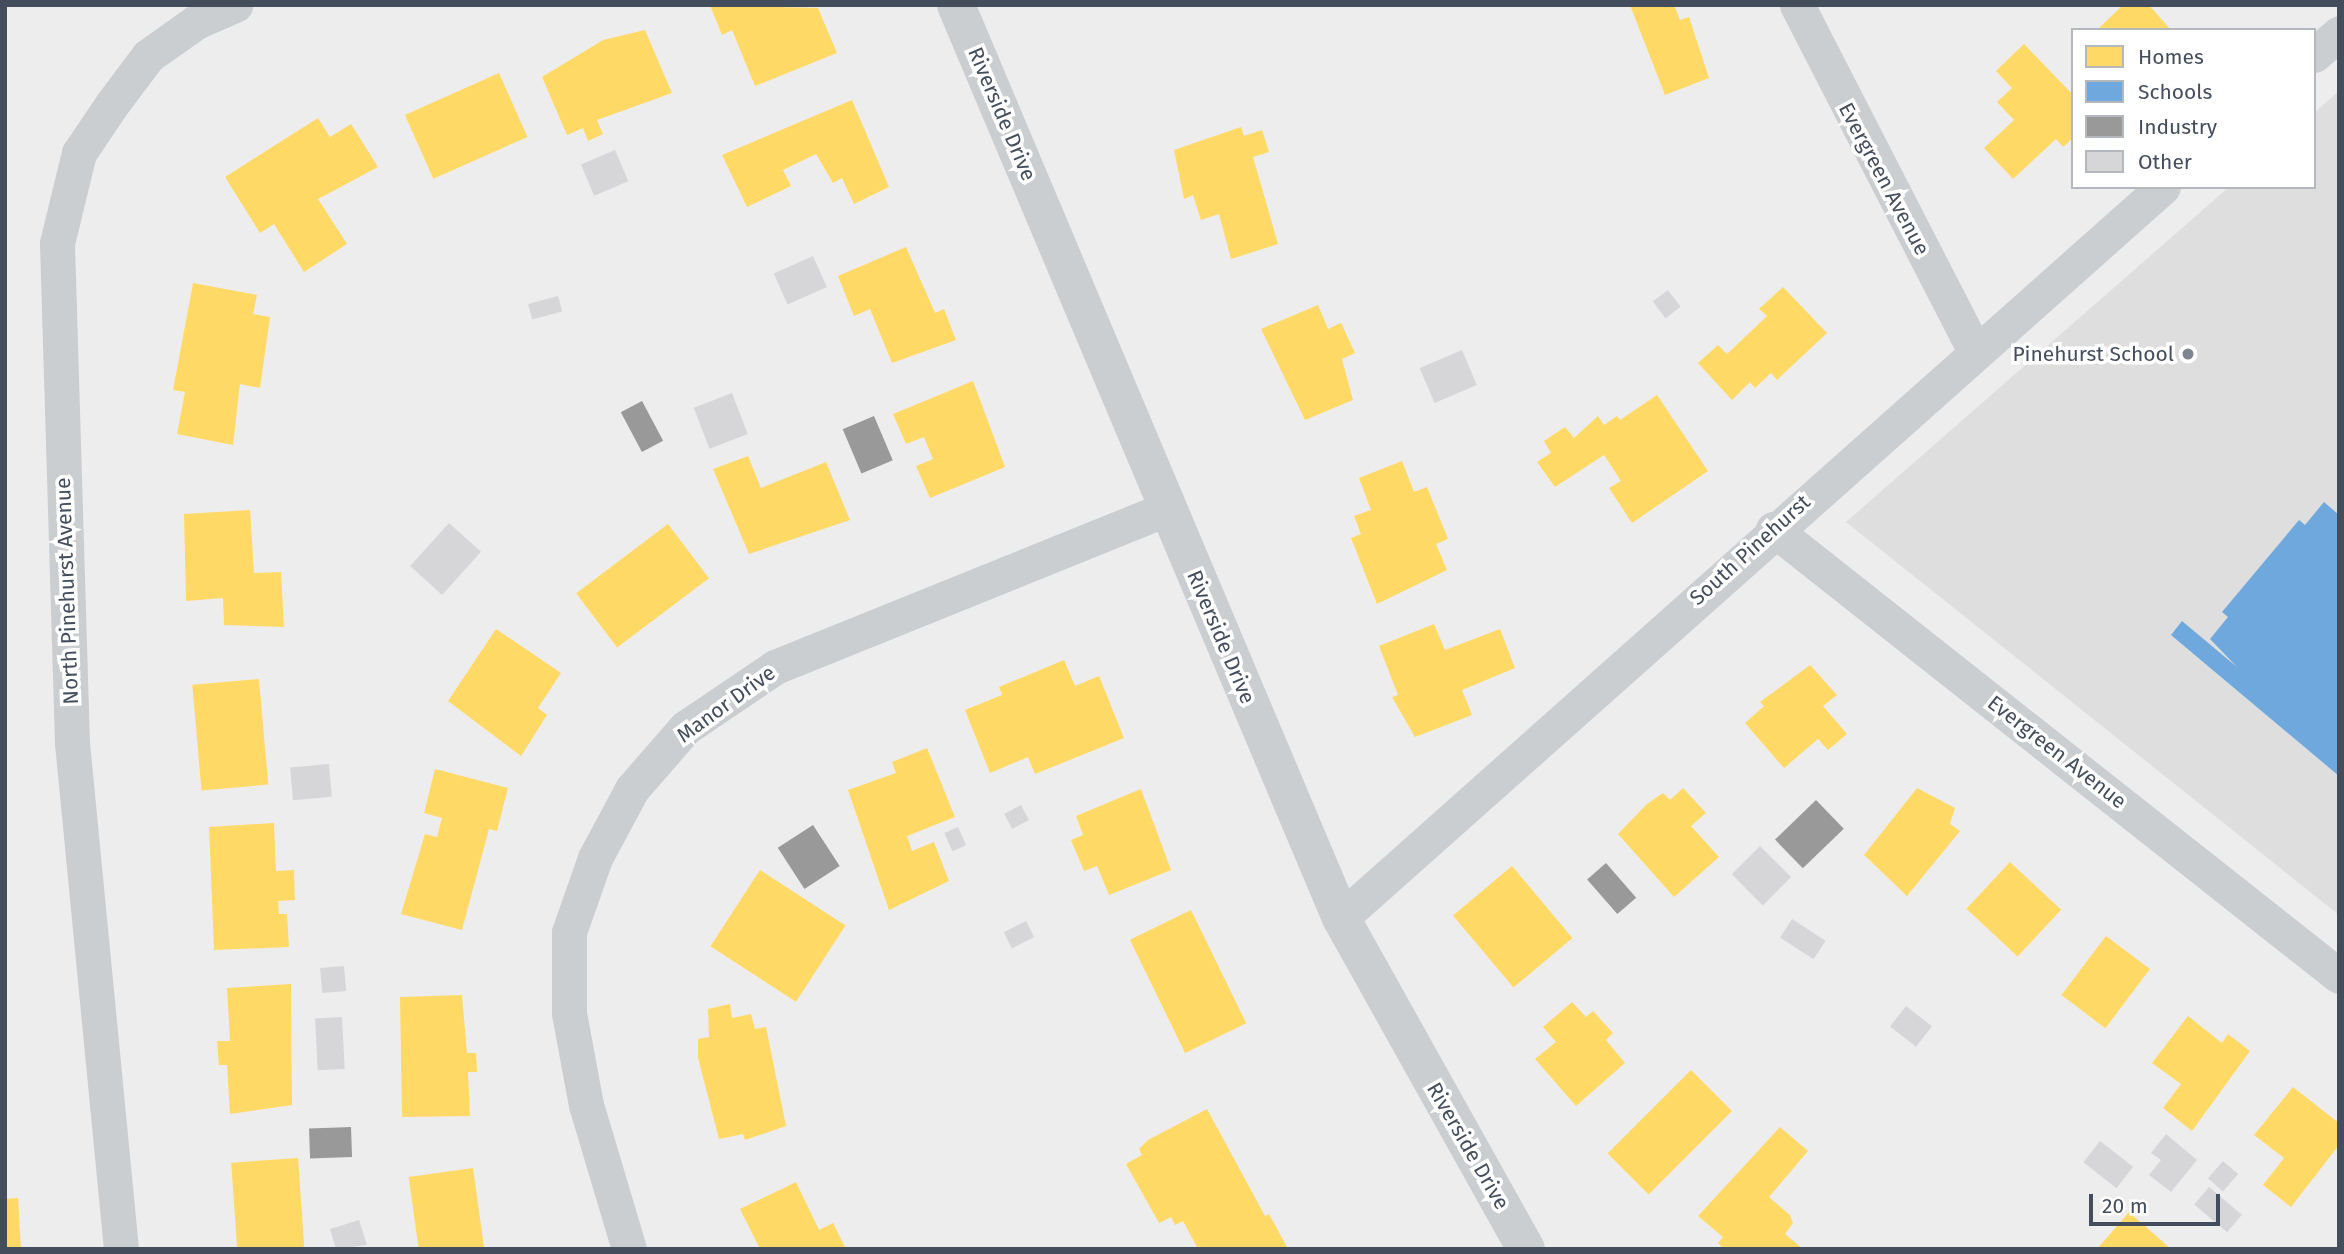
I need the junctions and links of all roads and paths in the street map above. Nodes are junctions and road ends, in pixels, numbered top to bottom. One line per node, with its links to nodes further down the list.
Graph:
1 (235, 5): 12 (street, North Pinehurst Avenue)
2 (956, 5): 8 (street, Riverside Drive)
3 (1797, 5): 7 (street, Evergreen Avenue)
4 (2339, 33): 5 (street)
5 (2316, 53)
6 (2161, 189): 7 (street, South Pinehurst)
7 (1975, 352): 9 (street, South Pinehurst)
8 (1167, 509): 10 (street, Riverside Drive); 13 (street, Manor Drive)
9 (1773, 529): 10 (street, South Pinehurst); 11 (street, Evergreen Avenue)
10 (1341, 918): 14 (street, Riverside Drive)
11 (2339, 976)
12 (121, 1249)
13 (629, 1249)
14 (1526, 1249)

